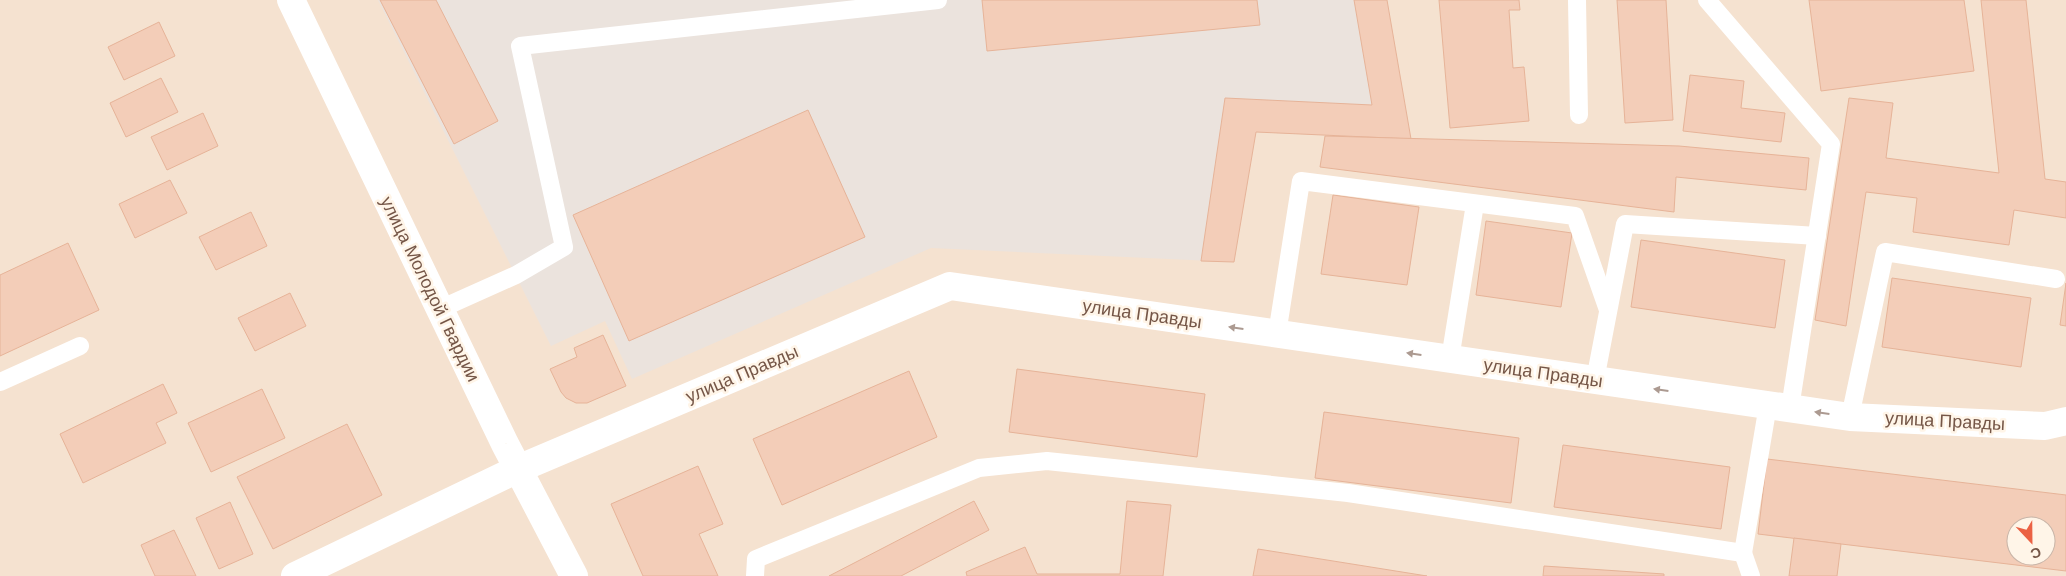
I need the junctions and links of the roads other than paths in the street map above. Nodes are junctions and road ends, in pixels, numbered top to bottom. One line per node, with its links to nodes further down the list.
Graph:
1 (291, 0): 9 (street, улица Молодой Гвардии)
2 (938, 0): 9 (lane)
3 (1577, 0): 5 (lane)
4 (1707, 0): 7 (lane)
5 (1579, 115)
6 (1475, 204): 10 (lane); 11 (lane); 13 (lane)
7 (1817, 236): 10 (lane); 16 (lane)
8 (2056, 279): 17 (lane)
9 (440, 309): 19 (street, улица Молодой Гвардии)
10 (1608, 310): 14 (lane)
11 (1276, 334): 13 (street, улица Правды, one-way to 11); 19 (street, улица Правды, one-way to 19)
12 (80, 346): 15 (lane)
13 (1450, 359): 14 (street, улица Правды)
14 (1595, 380): 16 (street, улица Правды, one-way to 14)
15 (0, 382)
16 (1779, 407): 17 (street, улица Правды, one-way to 16); 20 (lane)
17 (1850, 417): 18 (street, улица Правды)
18 (2056, 423)
19 (518, 469): 21 (street, улица Правды); 22 (street, улица Молодой Гвардии)
20 (1743, 553): 23 (lane); 24 (lane)
21 (295, 576)
22 (574, 576)
23 (755, 576)
24 (1751, 576)

